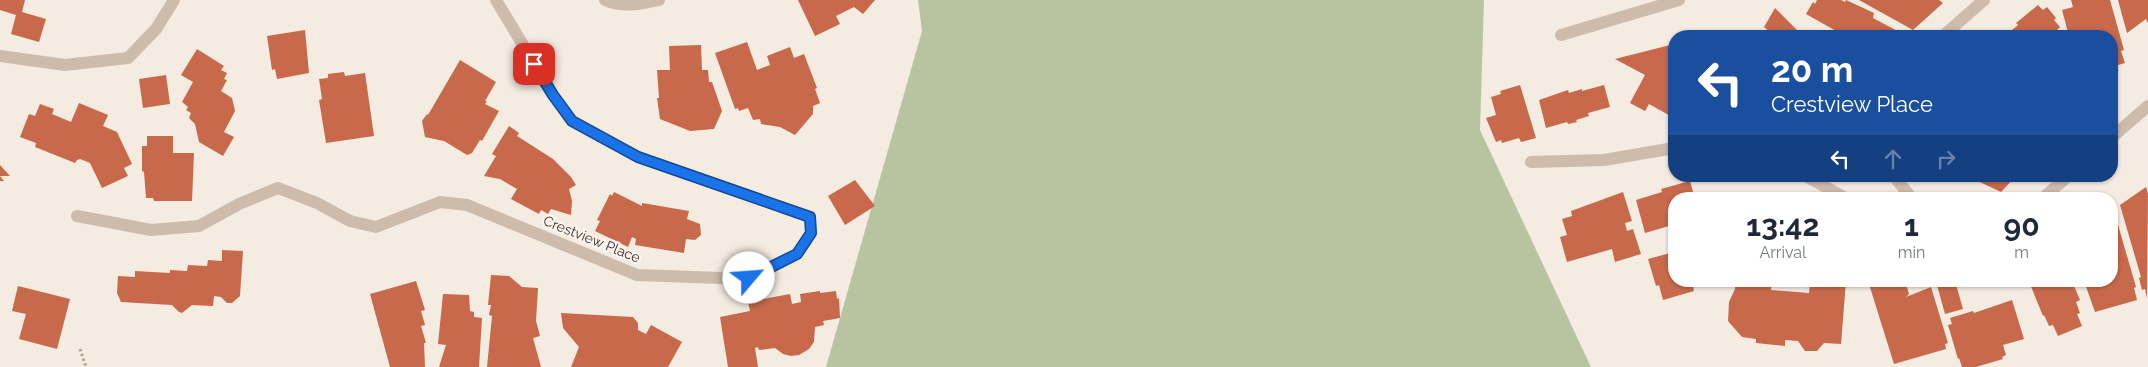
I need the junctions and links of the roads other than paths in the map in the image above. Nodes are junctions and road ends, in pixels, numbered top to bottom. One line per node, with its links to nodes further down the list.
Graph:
1 (174, 0): 9 (street)
2 (496, 0): 20 (street, Crestview Place)
3 (604, 0): 4 (street)
4 (659, 0)
5 (1679, 0): 8 (street)
6 (1984, 0): 7 (street)
7 (1950, 30)
8 (1561, 35)
9 (0, 56)
10 (2148, 106): 11 (street)
11 (2118, 132)
12 (1668, 149): 13 (street)
13 (1531, 162)
14 (1817, 182): 17 (street)
15 (1899, 182): 18 (street)
16 (2061, 182): 19 (street)
17 (1835, 192)
18 (1907, 192)
19 (2050, 192)
20 (77, 216)

